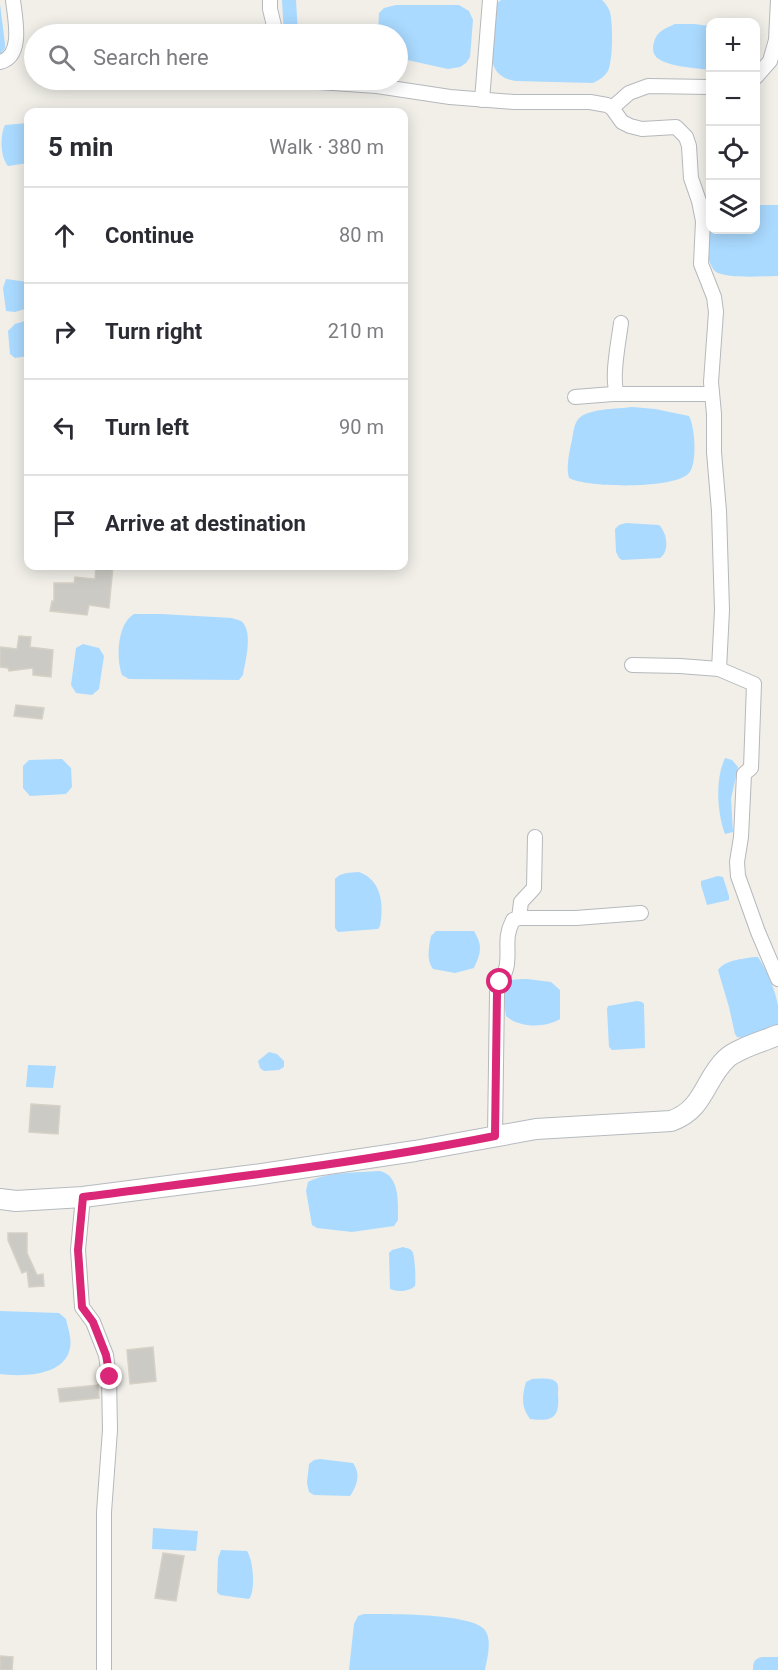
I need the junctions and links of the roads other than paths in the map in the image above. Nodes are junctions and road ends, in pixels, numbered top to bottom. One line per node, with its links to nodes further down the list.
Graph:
1 (13, 0): 6 (street)
2 (270, 0): 5 (street)
3 (490, 0): 10 (street)
4 (778, 0): 7 (street)
5 (274, 24)
6 (0, 62)
7 (760, 73)
8 (706, 87): 11 (street)
9 (403, 90): 10 (street)
10 (482, 100): 11 (street)
11 (612, 108): 14 (street)
12 (621, 323): 13 (street)
13 (618, 394): 14 (street); 15 (street)
14 (712, 394): 17 (street)
15 (576, 397)
16 (632, 664): 17 (street)
17 (719, 669): 21 (street)
18 (535, 837): 20 (street)
19 (641, 913): 20 (street)
20 (519, 918): 23 (street)
21 (778, 979)
22 (778, 1035): 23 (main road)
23 (495, 1136): 24 (main road)
24 (83, 1197): 25 (main road); 26 (street)
25 (0, 1199)
26 (104, 1670)

